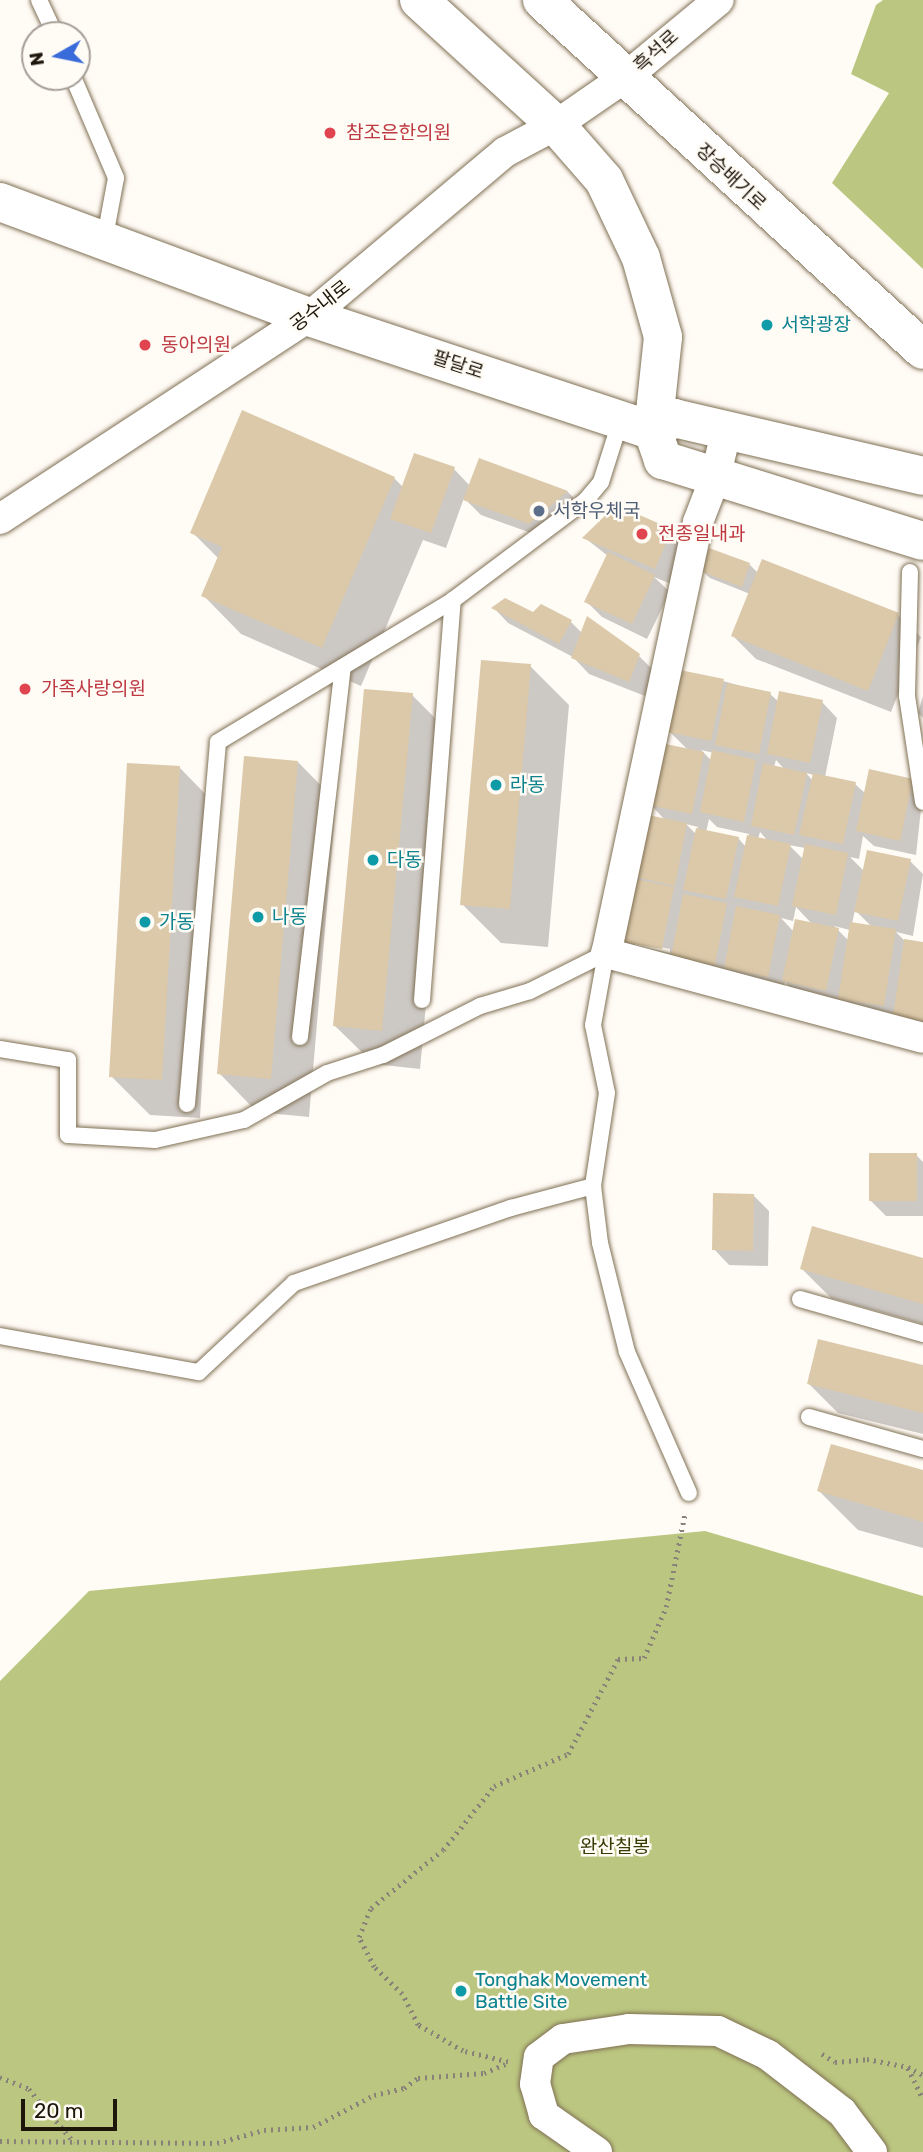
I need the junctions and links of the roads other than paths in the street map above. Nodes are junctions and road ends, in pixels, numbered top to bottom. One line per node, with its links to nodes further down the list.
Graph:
1 (39, 0): 5 (lane)
2 (419, 0): 8 (street)
3 (542, 0): 6 (street, 장승배기로)
4 (719, 0): 6 (street, 흑석로)
5 (49, 21)
6 (627, 76): 8 (street, 공수내로); 12 (street, 장승배기로)
7 (79, 91): 10 (lane)
8 (556, 125): 11 (street, 공수내로); 13 (street)
9 (0, 202): 10 (street, 팔달로)
10 (104, 242): 11 (street, 팔달로)
11 (309, 317): 13 (street, 팔달로); 17 (street, 공수내로)
12 (923, 350)
13 (637, 425): 14 (street); 16 (street); 19 (lane)
14 (727, 429): 15 (street); 16 (street)
15 (923, 476)
16 (715, 478): 18 (street); 22 (street)
17 (0, 519)
18 (917, 557): 21 (lane)
19 (453, 600): 20 (lane); 23 (lane)
20 (343, 667): 24 (lane); 27 (lane)
21 (923, 802)
22 (606, 953): 25 (street); 26 (lane); 28 (lane)
23 (422, 1000)
24 (300, 1037)
25 (923, 1038)
26 (0, 1049)
27 (187, 1104)
28 (593, 1186): 31 (lane); 34 (lane)
29 (800, 1299): 30 (lane)
30 (923, 1334)
31 (0, 1336)
32 (809, 1417): 33 (lane)
33 (923, 1449)
34 (689, 1493)
35 (597, 2152): 36 (street)
36 (872, 2152)

